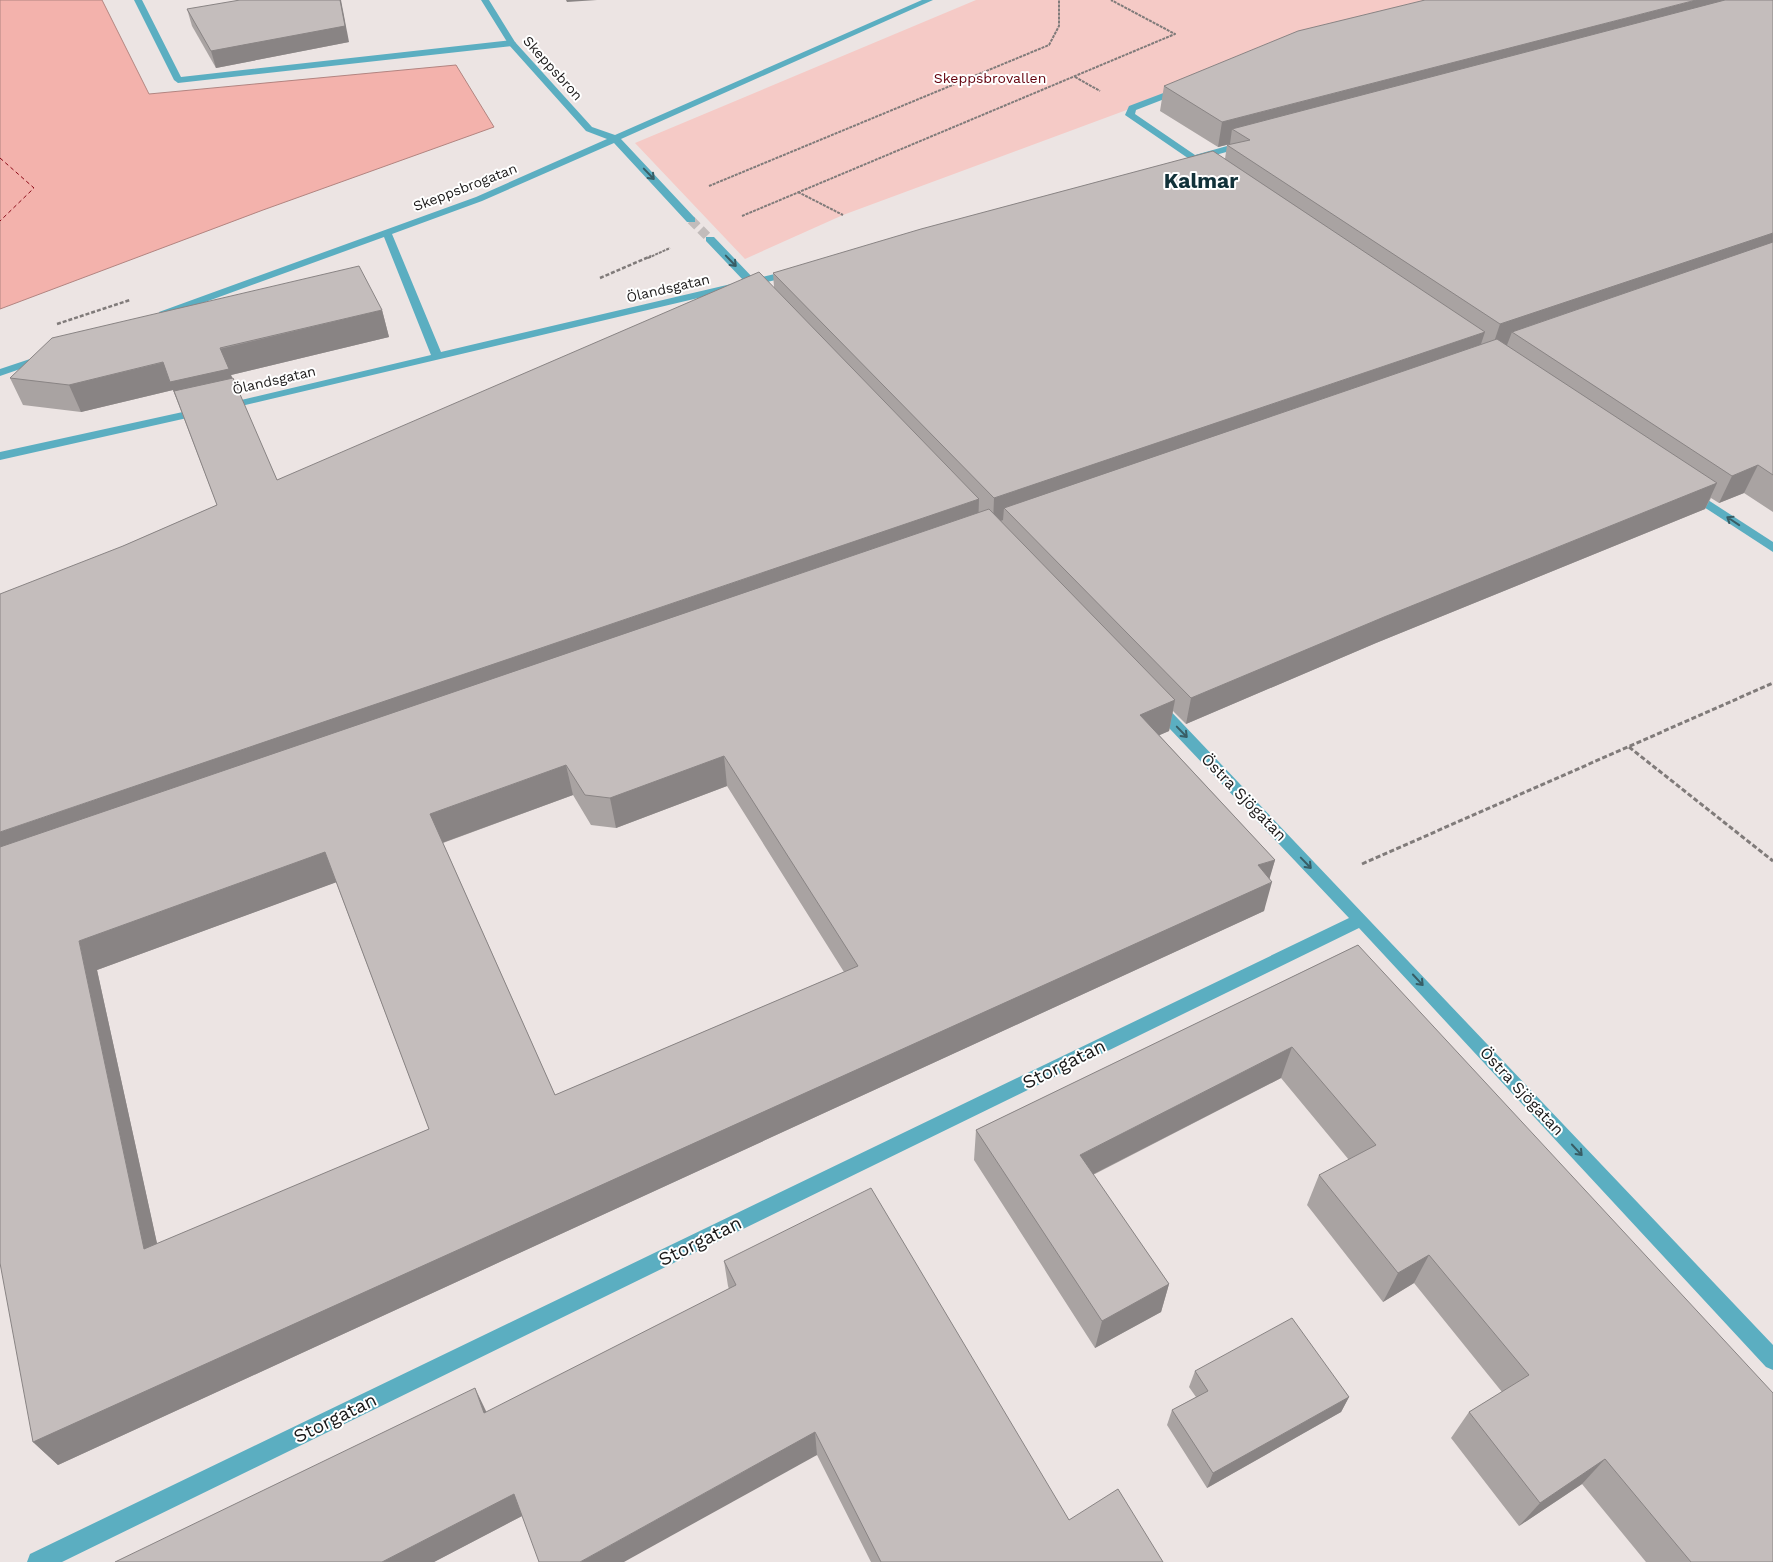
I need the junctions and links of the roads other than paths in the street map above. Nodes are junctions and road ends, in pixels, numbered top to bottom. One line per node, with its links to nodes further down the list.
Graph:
1 (138, 0): 4 (street)
2 (485, 0): 4 (street, Skeppsbron)
3 (929, 0): 6 (street, Skeppsbrogatan)
4 (512, 43): 6 (street, Skeppsbron)
5 (1187, 87): 8 (street)
6 (616, 139): 10 (street, one-way to 10); 11 (street, Skeppsbrogatan)
7 (1252, 142): 8 (street)
8 (1189, 159): 9 (street)
9 (1210, 169)
10 (691, 220)
11 (387, 233): 16 (street, Skeppsbrogatan); 18 (street)
12 (710, 239): 14 (street, one-way to 14)
13 (804, 269): 14 (street, Ölandsgatan)
14 (753, 284): 15 (street); 18 (street, Ölandsgatan)
15 (769, 300)
16 (157, 316)
17 (55, 353): 19 (street)
18 (437, 356): 20 (street, Ölandsgatan)
19 (0, 373)
20 (0, 456)
21 (1681, 486): 22 (street, one-way to 21)
22 (1773, 548)
23 (1147, 695): 24 (street, Östra Sjögatan, one-way to 24)
24 (1361, 920): 25 (street, Östra Sjögatan, one-way to 25); 26 (street, Storgatan)
25 (1773, 1360)
26 (38, 1562)

